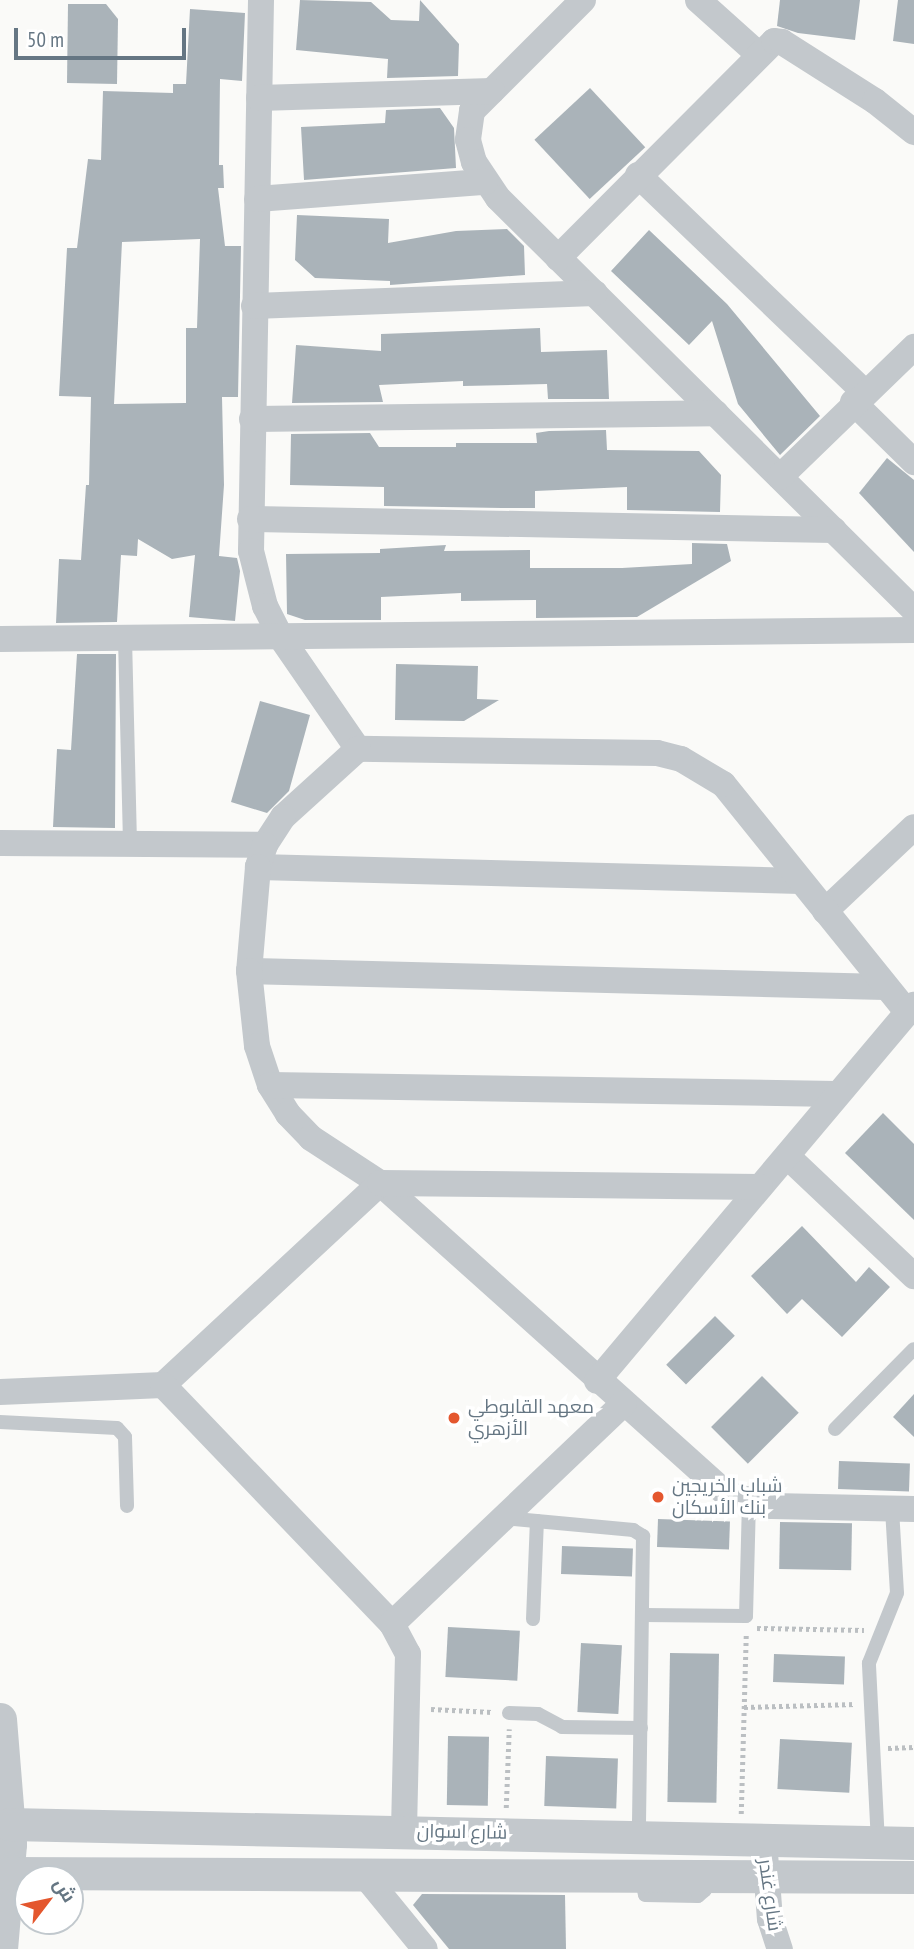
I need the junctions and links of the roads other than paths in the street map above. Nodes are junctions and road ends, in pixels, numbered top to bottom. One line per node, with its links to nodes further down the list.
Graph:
1 (261, 0): 6 (street)
2 (583, 0): 5 (street)
3 (698, 0): 4 (street)
4 (757, 53): 7 (street); 8 (street)
5 (492, 91): 6 (street); 9 (street)
6 (259, 98): 10 (street)
7 (914, 132)
8 (638, 175): 11 (street); 15 (street)
9 (485, 182): 10 (street); 11 (street)
10 (257, 199): 13 (street)
11 (558, 258): 12 (street)
12 (594, 293): 13 (street); 16 (street)
13 (254, 306): 17 (street)
14 (914, 346): 15 (street)
15 (858, 397): 18 (street); 19 (street)
16 (716, 413): 17 (street); 19 (street)
17 (252, 419): 20 (street)
18 (914, 462)
19 (780, 477): 21 (street)
20 (250, 519): 21 (street); 24 (street)
21 (834, 530): 22 (street)
22 (914, 610)
23 (914, 630): 24 (street)
24 (280, 636): 25 (street); 27 (street)
25 (125, 638): 26 (street); 30 (lane)
26 (0, 639)
27 (358, 749): 31 (street); 32 (street)
28 (914, 827): 33 (street)
29 (0, 843): 30 (street)
30 (130, 844): 31 (street)
31 (262, 856): 32 (street); 34 (street)
32 (802, 881): 33 (street)
33 (825, 911): 35 (street)
34 (248, 971): 35 (street); 37 (street)
35 (885, 987): 36 (street)
36 (911, 1009): 38 (street)
37 (270, 1085): 38 (street); 40 (street)
38 (836, 1094): 39 (street)
39 (787, 1156): 41 (street); 42 (street)
40 (380, 1183): 41 (street); 44 (street); 45 (street)
41 (760, 1187): 44 (street)
42 (914, 1276)
43 (914, 1349): 49 (lane)
44 (597, 1381): 47 (street)
45 (163, 1385): 46 (street); 57 (street)
46 (0, 1392)
47 (624, 1403): 50 (street); 53 (street)
48 (0, 1422): 51 (lane)
49 (835, 1429)
50 (749, 1503): 52 (street); 55 (lane)
51 (127, 1507)
52 (903, 1509): 65 (lane)
53 (503, 1518): 54 (lane); 57 (street)
54 (537, 1521): 55 (lane); 56 (lane)
55 (644, 1615): 60 (lane)
56 (533, 1619)
57 (392, 1624): 62 (street)
58 (509, 1713): 60 (lane)
59 (0, 1718): 61 (street)
60 (641, 1728): 63 (lane)
61 (9, 1824): 62 (street, شارع اسوان); 67 (street)
62 (404, 1831): 63 (street, شارع اسوان)
63 (639, 1836): 64 (street, شارع اسوان)
64 (752, 1839): 65 (street, شارع اسوان); 69 (street, شارع غندر)
65 (878, 1843): 66 (street, شارع اسوان)
66 (914, 1843)
67 (9, 1872): 68 (street); 71 (street)
68 (362, 1872): 69 (street); 72 (street)
69 (764, 1876): 70 (street); 73 (street, شارع غندر)
70 (914, 1877)
71 (1, 1949)
72 (425, 1949)
73 (780, 1949)

